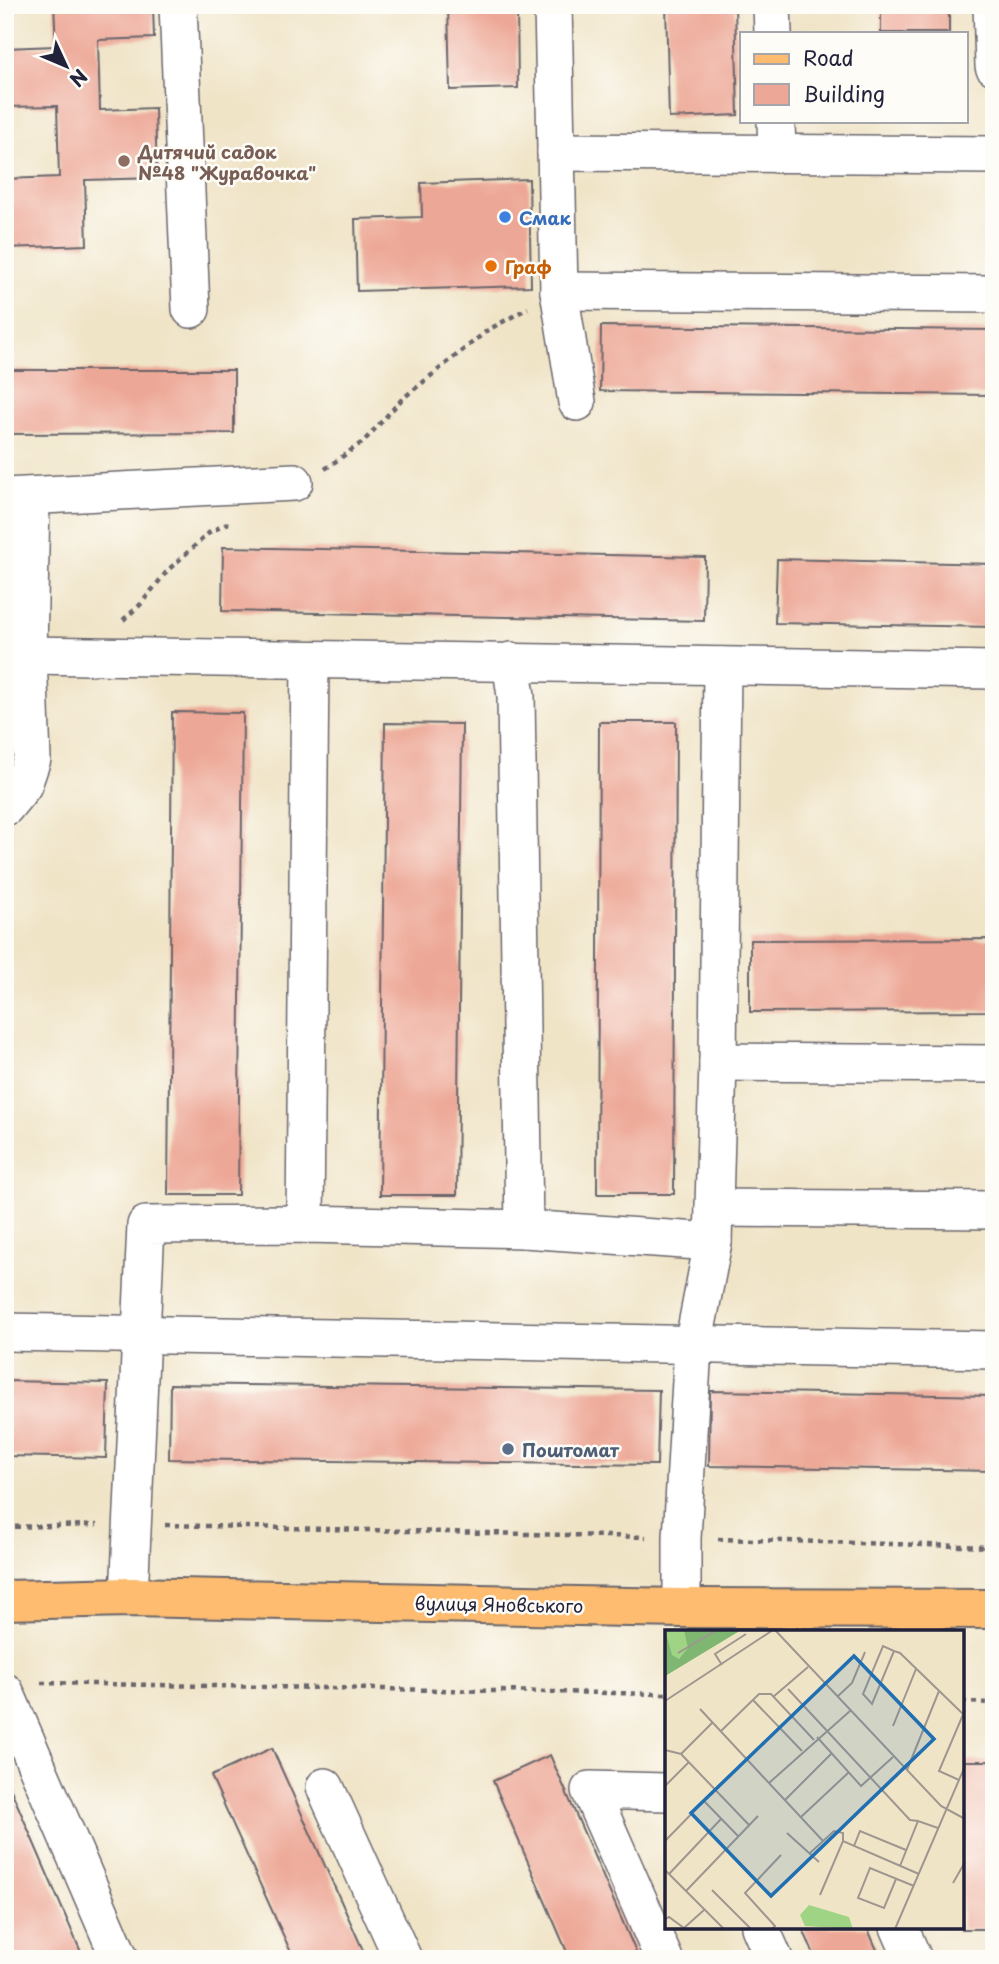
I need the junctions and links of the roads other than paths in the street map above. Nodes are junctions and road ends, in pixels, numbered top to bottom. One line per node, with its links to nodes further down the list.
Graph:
1 (178, 5): 12 (lane)
2 (553, 5): 8 (lane)
3 (772, 5): 5 (lane)
4 (992, 5): 6 (lane)
5 (773, 32)
6 (994, 66)
7 (776, 137): 8 (lane); 9 (lane)
8 (556, 152): 10 (lane)
9 (994, 155)
10 (559, 291): 11 (lane); 13 (lane)
11 (994, 294)
12 (191, 310)
13 (577, 402)
14 (294, 482): 15 (lane)
15 (18, 497): 16 (lane)
16 (28, 655): 17 (lane); 21 (lane)
17 (310, 660): 18 (lane); 25 (lane)
18 (511, 661): 19 (lane); 27 (lane)
19 (722, 666): 20 (lane); 22 (lane)
20 (994, 670)
21 (5, 807)
22 (718, 1062): 23 (lane); 26 (lane)
23 (994, 1064)
24 (994, 1210): 26 (lane)
25 (305, 1223): 27 (lane); 29 (lane)
26 (713, 1225): 27 (lane); 30 (lane)
27 (524, 1229)
28 (5, 1332): 29 (lane)
29 (140, 1335): 30 (lane); 32 (lane)
30 (693, 1346): 31 (lane); 34 (lane)
31 (994, 1350)
32 (129, 1597): 33 (main road, вулиця Яновського); 34 (main road, вулиця Яновського)
33 (5, 1600)
34 (682, 1608): 36 (main road, вулиця Яновського)
35 (994, 1609): 36 (main road, вулиця Яновського)
36 (841, 1620)
37 (19, 1688): 42 (lane)
38 (325, 1787): 43 (lane)
39 (665, 1791): 44 (lane)
40 (761, 1929): 45 (lane)
41 (900, 1929): 46 (lane)
42 (120, 1959)
43 (403, 1959)
44 (664, 1959)
45 (774, 1959)
46 (913, 1959)

